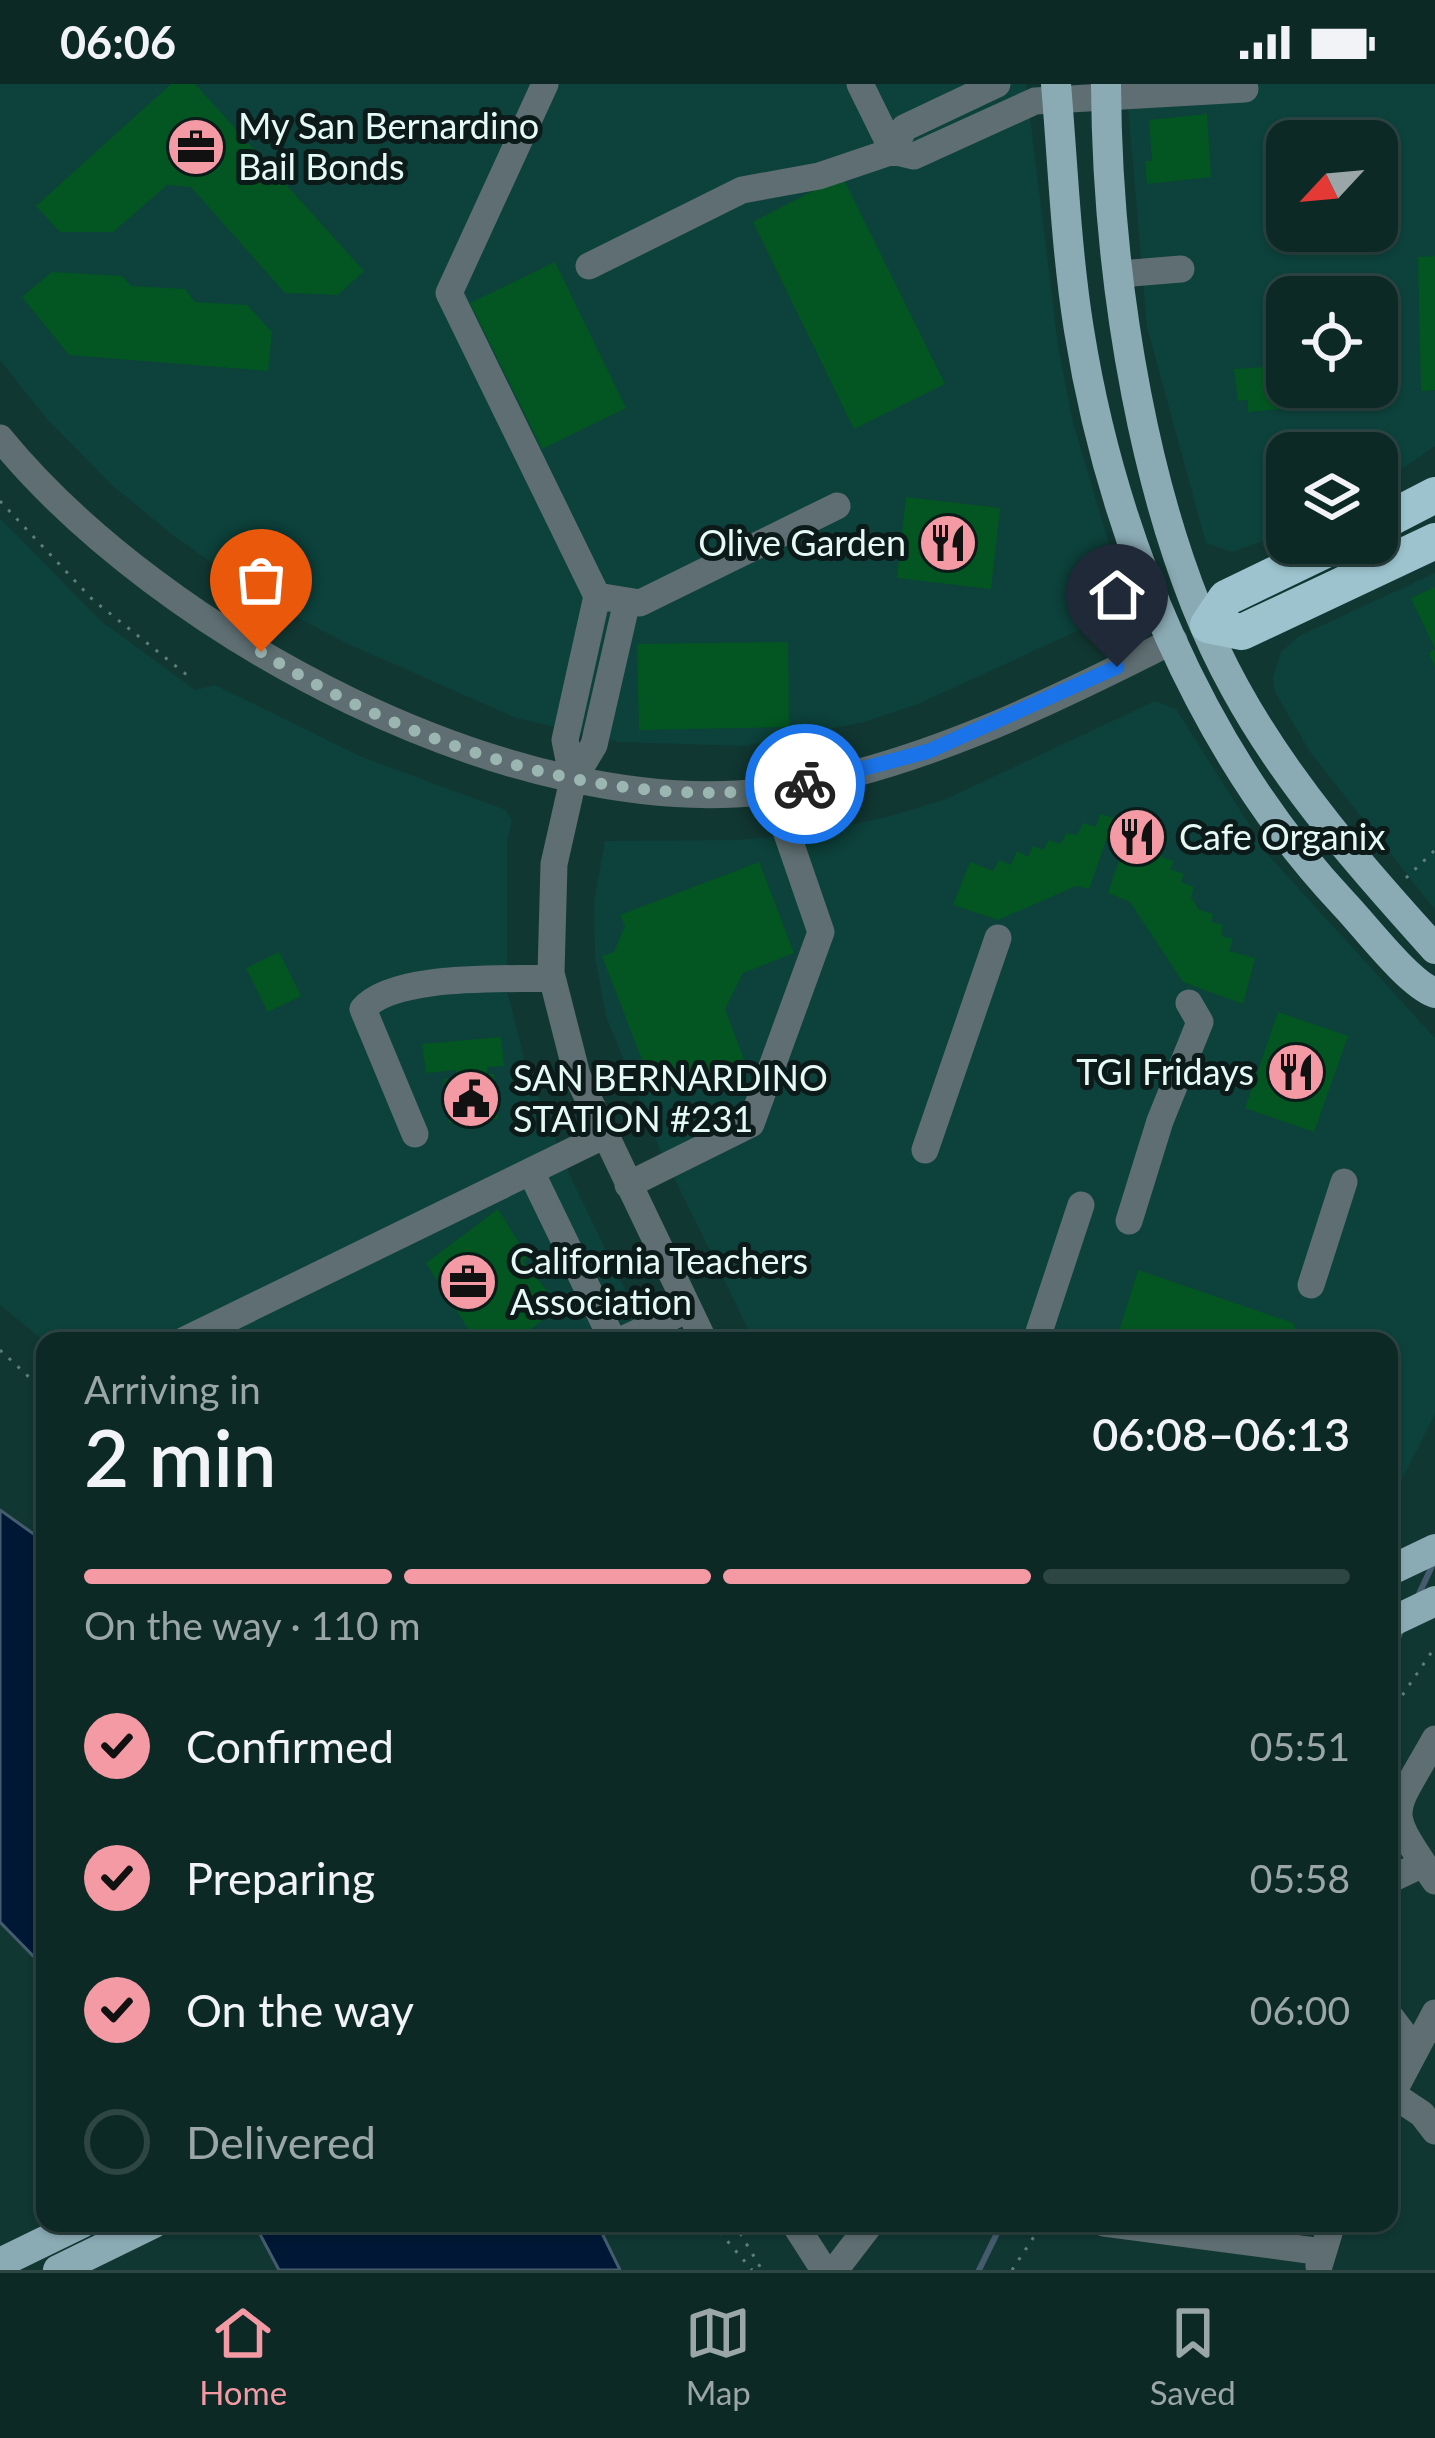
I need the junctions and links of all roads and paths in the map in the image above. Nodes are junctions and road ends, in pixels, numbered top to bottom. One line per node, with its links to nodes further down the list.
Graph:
1 (545, 84): 18 (street)
2 (860, 84): 7 (street)
3 (997, 84): 7 (street)
4 (1106, 89): 5 (street); 6 (street); 10 (main road)
5 (1245, 89)
6 (1057, 91): 7 (street); 20 (main road)
7 (893, 151): 8 (street)
8 (589, 266)
9 (1181, 268): 10 (street)
10 (1120, 274): 20 (main road)
11 (0, 438): 22 (street)
12 (1435, 495): 15 (highway)
13 (0, 501): 21 (path)
14 (837, 506): 19 (street)
15 (1398, 514)
16 (1435, 541): 20 (highway)
17 (1296, 564): 20 (highway)
18 (597, 596): 19 (street); 22 (street)
19 (627, 601): 22 (street)
20 (1191, 633): 23 (street); 27 (main road); 29 (main road)
21 (188, 675)
22 (573, 780): 23 (street); 28 (street)
23 (772, 790): 36 (street)
24 (1435, 850): 25 (path)
25 (1405, 879)
26 (998, 938): 33 (street)
27 (1435, 949)
28 (552, 977): 31 (street); 32 (street)
29 (1435, 993)
30 (1189, 1003): 38 (street)
31 (415, 1134)
32 (605, 1135): 34 (street); 36 (street)
33 (925, 1150)
34 (532, 1174): 41 (street); 42 (street)
35 (1344, 1182): 39 (street)
36 (628, 1185): 40 (street)
37 (1082, 1204): 45 (street)
38 (1129, 1221)
39 (1311, 1285)
40 (688, 1310): 43 (street); 44 (street)
41 (202, 1332)
42 (611, 1332)
43 (637, 1332)
44 (699, 1332)
45 (1039, 1332)
46 (0, 1350): 47 (path)
47 (36, 1384)
48 (1435, 1549): 49 (main road)
49 (1398, 1567)
50 (1435, 1601): 51 (main road)
51 (1398, 1619)
52 (1435, 1647): 53 (path)
53 (1398, 1702)
54 (1435, 1739): 55 (street)
55 (1398, 1805)
56 (1398, 1826): 57 (street)
57 (1429, 1872): 58 (street)
58 (1398, 1878)
59 (1398, 2019): 60 (street)
60 (1427, 2033): 61 (street)
61 (1398, 2083)
62 (1398, 2101): 63 (street)
63 (1435, 2131)
64 (64, 2232): 74 (main road)
65 (136, 2232): 75 (main road)
66 (720, 2232): 76 (path)
67 (739, 2232): 77 (path)
68 (800, 2232): 78 (street)
69 (864, 2232): 79 (street)
70 (1037, 2232): 80 (path)
71 (1155, 2232): 73 (street)
72 (1329, 2232): 73 (street)
73 (1320, 2261)
74 (0, 2263)
75 (58, 2270)
76 (752, 2270)
77 (762, 2270)
78 (824, 2270)
79 (835, 2270)
80 (1012, 2270)

